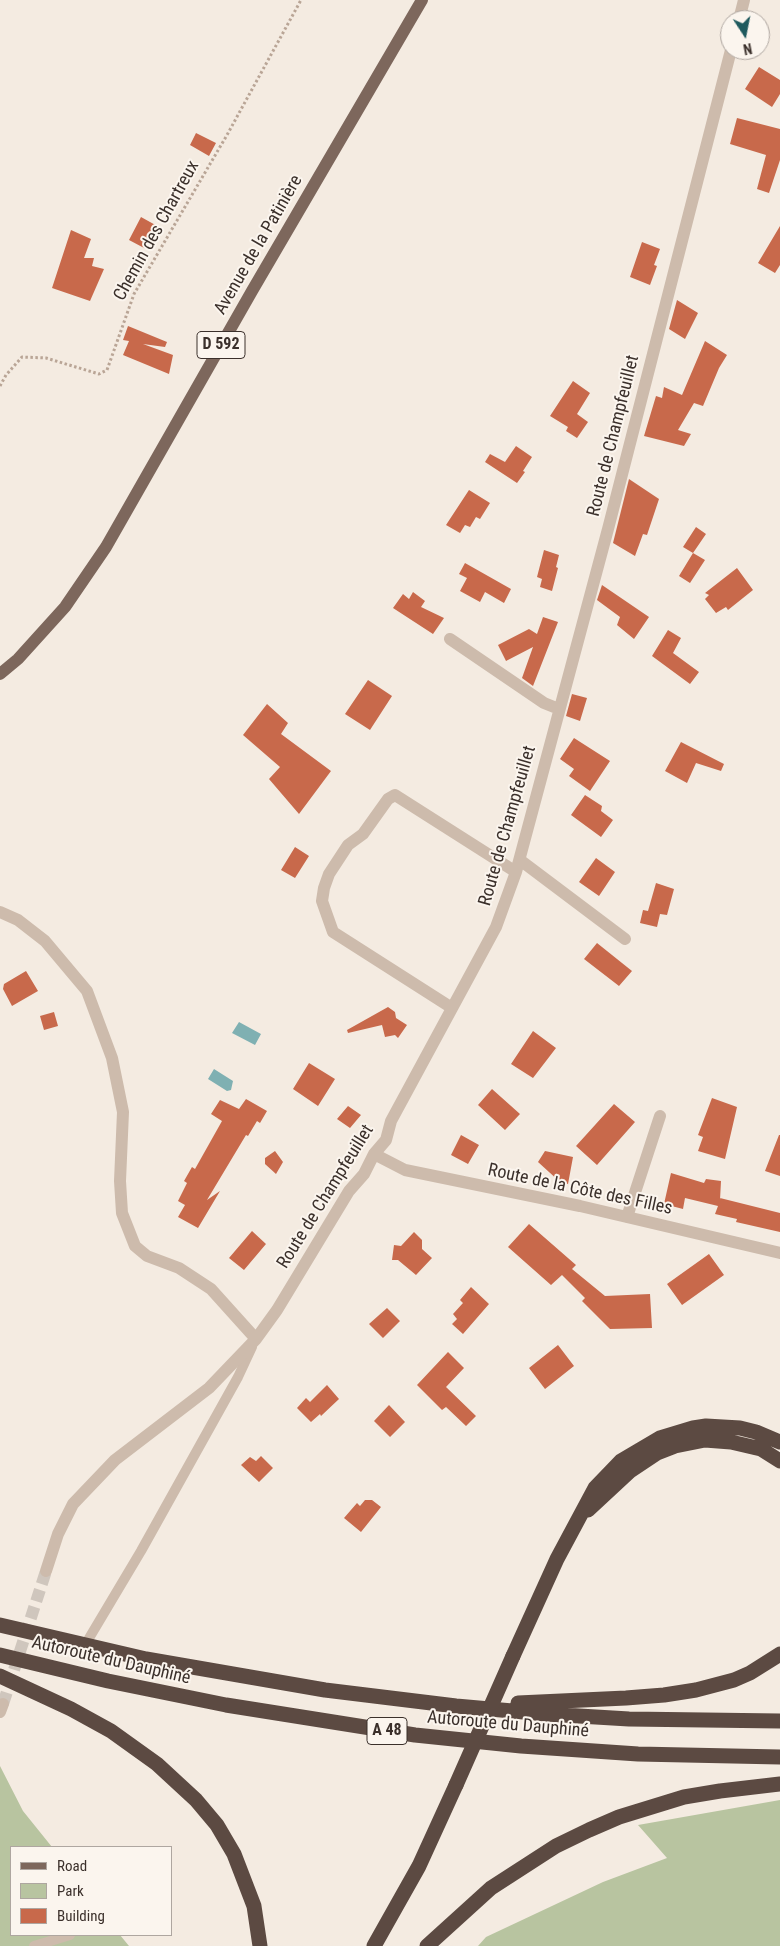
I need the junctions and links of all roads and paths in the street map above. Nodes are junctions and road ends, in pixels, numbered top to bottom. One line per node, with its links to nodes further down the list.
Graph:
1 (301, 0): 4 (path, Chemin des Chartreux)
2 (422, 0): 6 (main road, Avenue de la Patinière / D 592)
3 (728, 60): 7 (street, Route de Champfeuillet)
4 (0, 386)
5 (450, 638): 7 (street)
6 (0, 674)
7 (559, 709): 8 (street, Route de Champfeuillet)
8 (518, 866): 10 (street); 11 (street, Route de Champfeuillet); 11 (street)
9 (0, 912): 16 (street)
10 (624, 939)
11 (452, 1008): 13 (street, Route de Champfeuillet)
12 (660, 1116): 14 (street)
13 (374, 1154): 14 (street, Route de la Côte des Filles); 16 (street, Route de Champfeuillet)
14 (626, 1217): 15 (street, Route de la Côte des Filles)
15 (780, 1253)
16 (256, 1339): 20 (street, Route de Champfeuillet); 22 (lane)
17 (780, 1442): 19 (highway)
18 (780, 1461): 19 (highway)
19 (580, 1518): 33 (highway, bridge)
20 (46, 1571)
21 (0, 1625): 22 (highway, Autoroute du Dauphiné / A 48)
22 (85, 1645): 26 (highway, Autoroute du Dauphiné / A 48)
23 (0, 1654): 28 (highway, Autoroute du Dauphiné / A 48)
24 (780, 1654): 26 (highway)
25 (0, 1676): 32 (highway)
26 (456, 1706): 27 (highway, Autoroute du Dauphiné / A 48)
27 (780, 1721)
28 (780, 1757)
29 (780, 1784): 34 (highway)
30 (67, 1936): 31 (lane)
31 (34, 1946)
32 (260, 1946)
33 (374, 1946)
34 (427, 1946)

